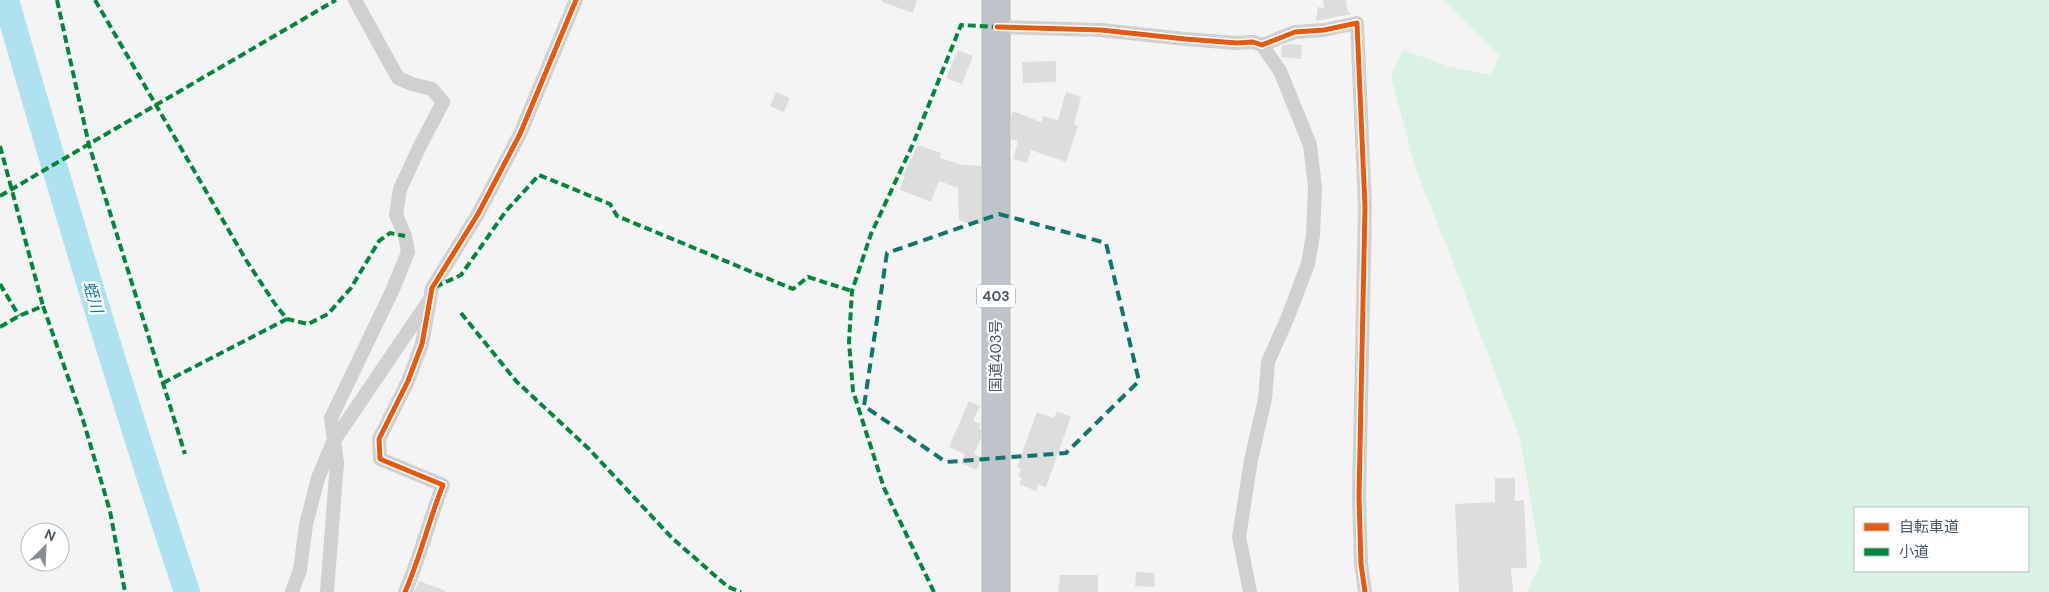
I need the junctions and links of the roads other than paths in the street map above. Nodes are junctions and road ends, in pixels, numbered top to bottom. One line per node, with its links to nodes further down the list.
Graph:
1 (355, 0): 7 (street)
2 (576, 0): 6 (street)
3 (996, 0): 4 (highway, 国道403号 / 403)
4 (997, 27): 5 (street); 11 (highway, 国道403号 / 403)
5 (1262, 45): 12 (street); 13 (street)
6 (431, 297): 7 (street); 10 (street)
7 (333, 442): 8 (street); 9 (street)
8 (292, 592)
9 (327, 592)
10 (405, 592)
11 (996, 592)
12 (1250, 592)
13 (1365, 592)

